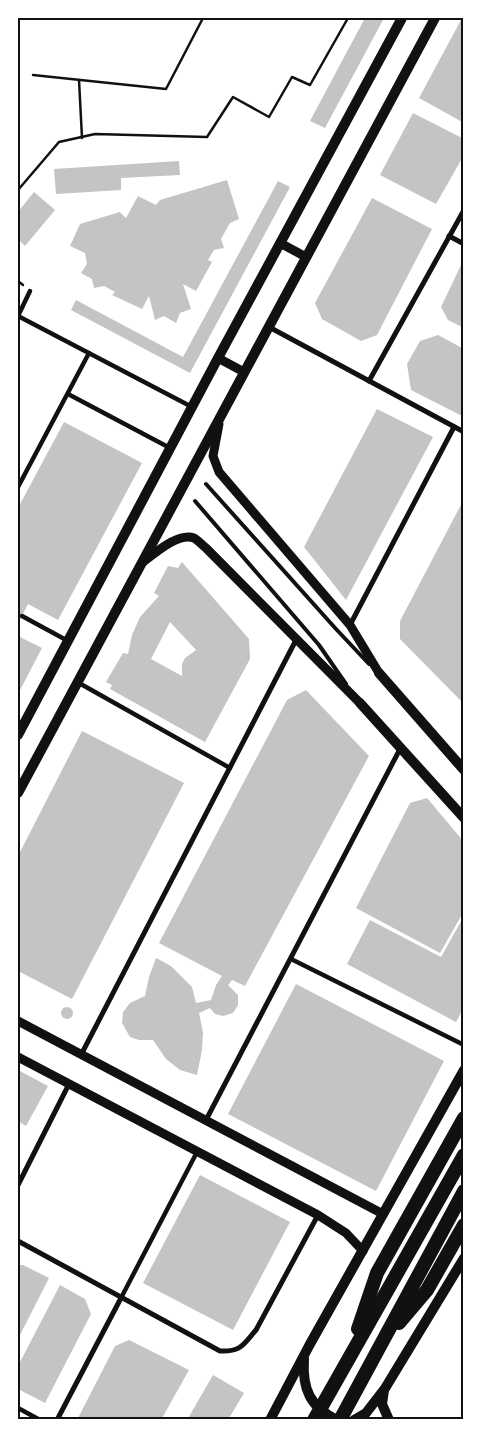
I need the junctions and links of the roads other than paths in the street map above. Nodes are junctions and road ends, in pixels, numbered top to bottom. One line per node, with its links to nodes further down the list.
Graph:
1 (402, 18): 5 (main road)
2 (435, 18): 7 (main road)
3 (464, 210): 4 (street)
4 (449, 236): 6 (street); 14 (street)
5 (280, 243): 7 (street); 12 (main road)
6 (464, 244)
7 (306, 257): 10 (main road)
8 (30, 291): 9 (street)
9 (18, 316): 11 (street)
10 (268, 327): 13 (main road); 14 (street)
11 (89, 353): 15 (street); 16 (street)
12 (218, 358): 13 (street); 16 (main road)
13 (244, 372): 17 (main road)
14 (369, 381): 18 (street)
15 (68, 394): 20 (street); 22 (street)
16 (192, 407): 20 (main road)
17 (224, 410): 24 (main road); 26 (street)
18 (454, 427): 19 (street); 26 (street)
19 (464, 432)
20 (170, 448): 28 (main road)
21 (206, 484): 29 (lane)
22 (18, 487)
23 (195, 501): 31 (lane)
24 (140, 564): 27 (street); 30 (main road)
25 (22, 616): 28 (street)
26 (350, 625): 29 (street)
27 (296, 640): 31 (street); 34 (street)
28 (68, 641): 32 (main road)
29 (379, 673): 35 (main road)
30 (77, 682): 34 (street); 36 (main road)
31 (360, 703): 33 (main road)
32 (18, 735)
33 (400, 749): 37 (main road); 38 (street)
34 (230, 768): 41 (street)
35 (464, 770)
36 (18, 793)
37 (464, 818)
38 (291, 959): 40 (street); 46 (street)
39 (18, 1021): 41 (street)
40 (464, 1045)
41 (82, 1053): 46 (street)
42 (18, 1058): 44 (street)
43 (464, 1070): 51 (main road)
44 (69, 1084): 47 (street); 49 (street)
45 (464, 1118): 60 (highway)
46 (206, 1120): 51 (street)
47 (197, 1152): 52 (street); 57 (street)
48 (464, 1155): 60 (highway)
49 (18, 1185)
50 (464, 1191): 59 (highway)
51 (383, 1214): 55 (main road)
52 (318, 1215): 55 (street); 57 (street)
53 (464, 1225): 59 (highway)
54 (18, 1241): 57 (street)
55 (363, 1251): 58 (main road)
56 (464, 1258): 61 (main road)
57 (121, 1298): 64 (street)
58 (310, 1344): 65 (main road); 67 (main road)
59 (380, 1347): 67 (highway)
60 (348, 1360): 66 (highway)
61 (384, 1390): 68 (main road); 69 (main road)
62 (18, 1408): 63 (street)
63 (40, 1420)
64 (58, 1420)
65 (270, 1420)
66 (314, 1420)
67 (339, 1420)
68 (354, 1420)
69 (389, 1420)

